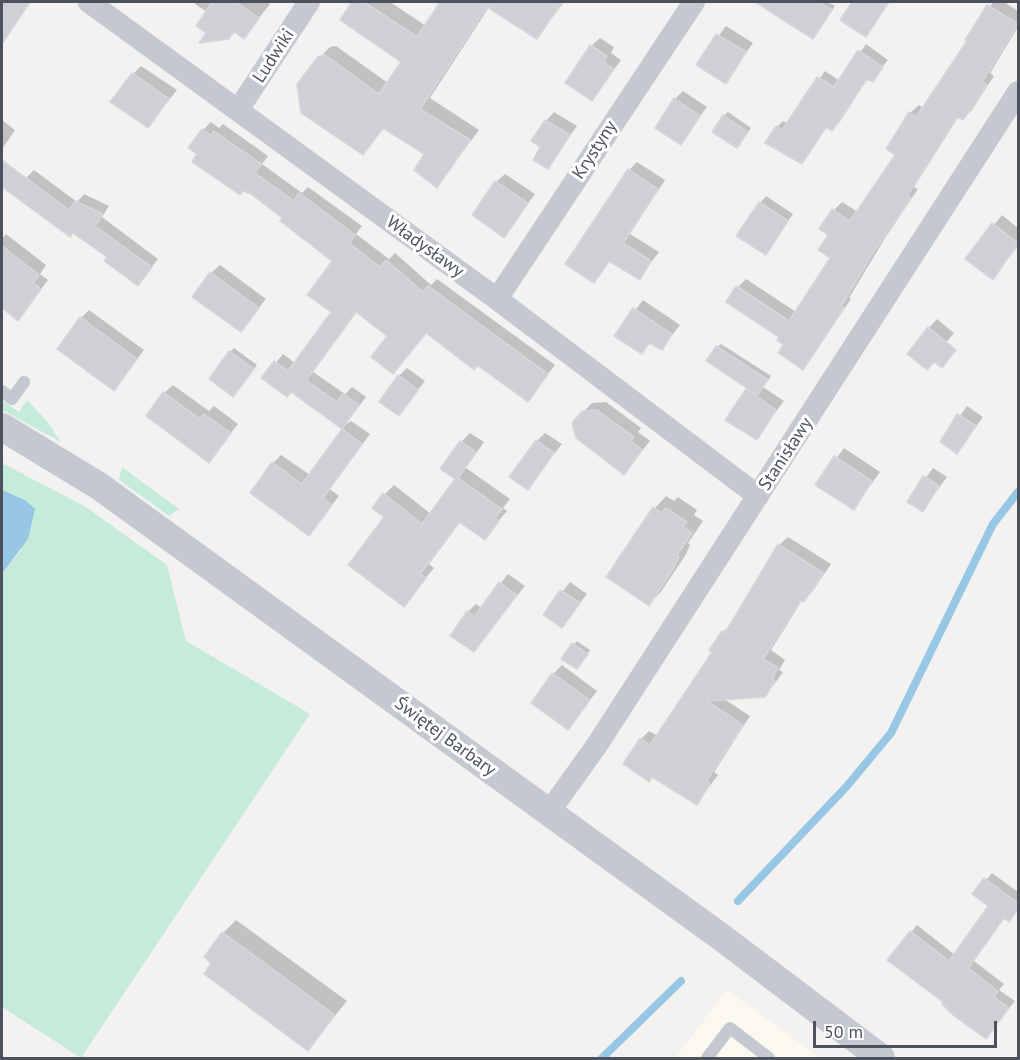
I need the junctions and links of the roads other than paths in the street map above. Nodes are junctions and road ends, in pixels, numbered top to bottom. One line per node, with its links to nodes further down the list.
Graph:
1 (89, 2): 5 (street, Władysławy)
2 (309, 2): 5 (street, Ludwiki)
3 (694, 2): 6 (street, Krystyny)
4 (1018, 92): 10 (street, Stanisławy)
5 (238, 110): 6 (street, Władysławy)
6 (497, 299): 10 (street, Władysławy)
7 (24, 382): 8 (lane)
8 (2, 391)
9 (2, 427): 11 (street, Świętej Barbary)
10 (758, 496): 11 (street, Stanisławy)
11 (549, 812): 14 (street, Świętej Barbary)
12 (707, 1059): 13 (lane)
13 (769, 1059)
14 (881, 1059)

